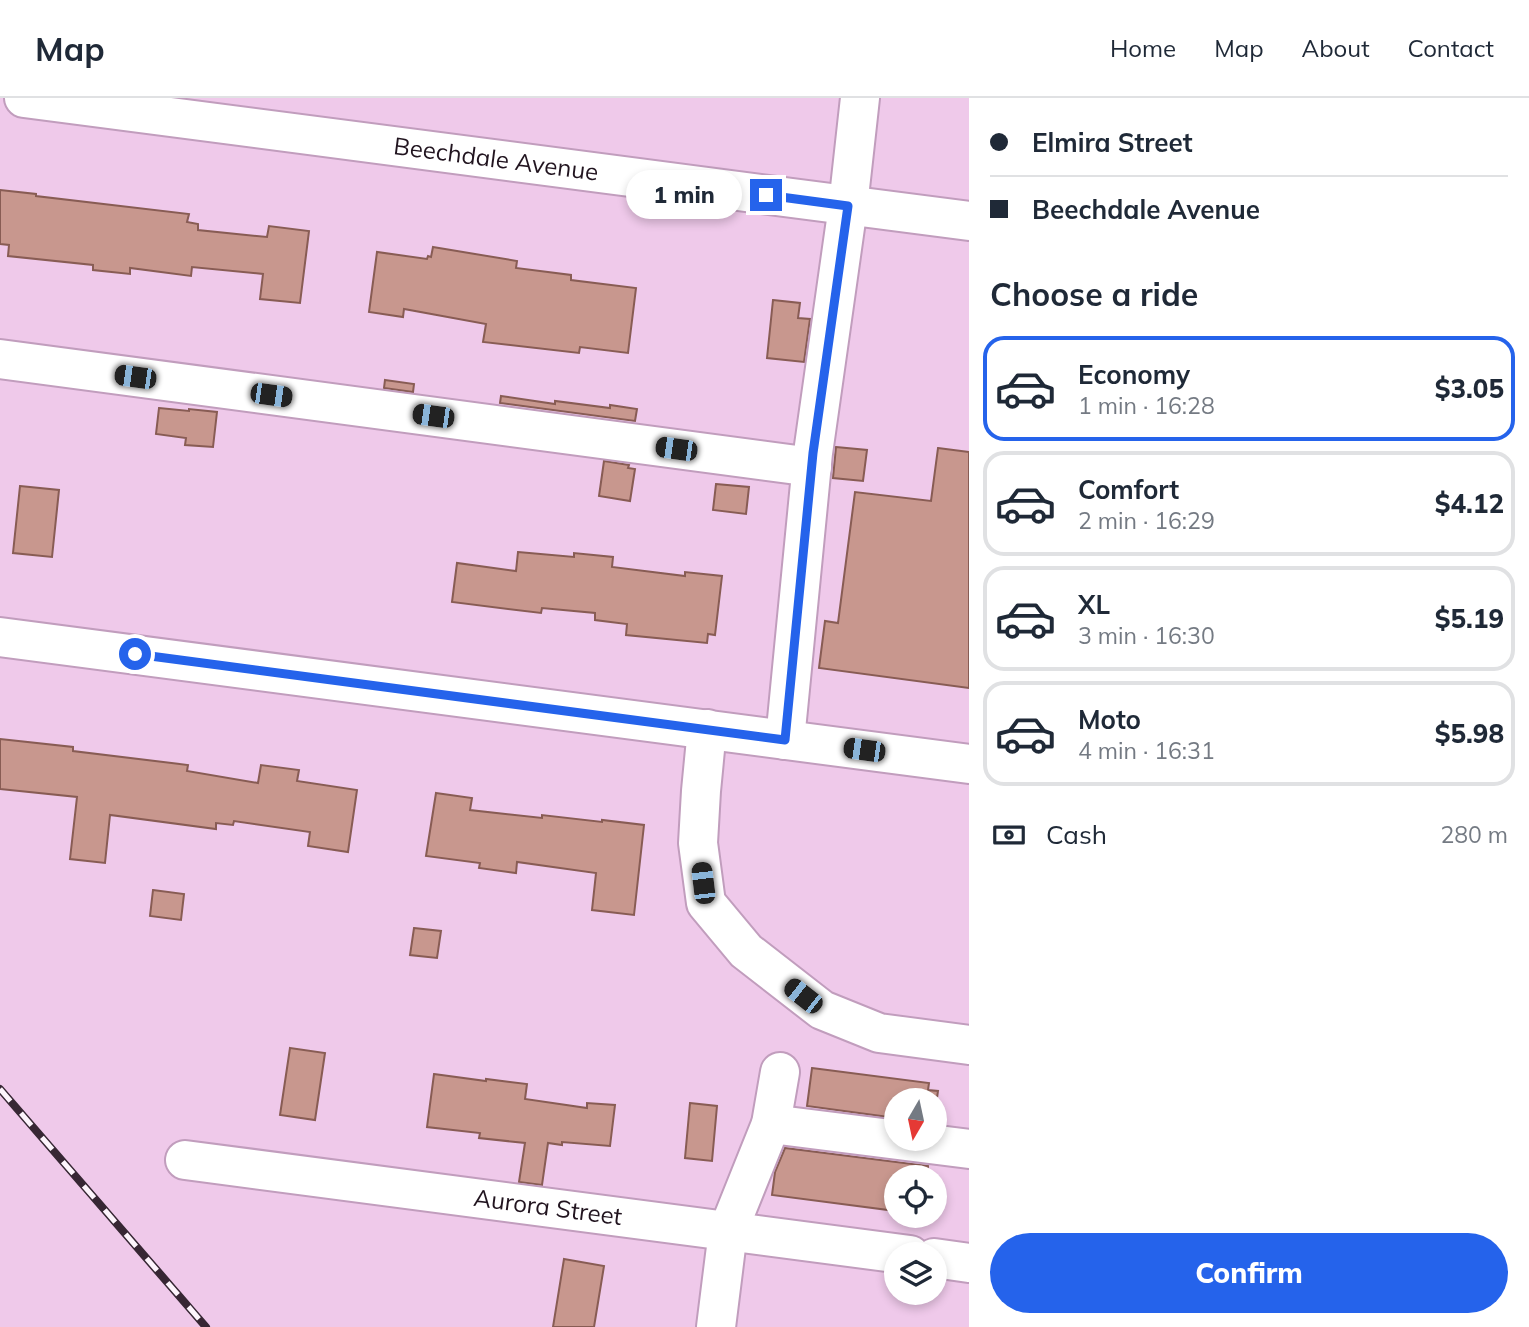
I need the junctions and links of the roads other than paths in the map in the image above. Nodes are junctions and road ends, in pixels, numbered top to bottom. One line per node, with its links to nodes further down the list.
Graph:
1 (23, 98): 3 (street, Beechdale Avenue)
2 (860, 98): 3 (street)
3 (848, 206): 4 (street, Beechdale Avenue); 6 (street)
4 (969, 222)
5 (0, 359): 6 (street)
6 (812, 467): 9 (street)
7 (0, 637): 8 (street)
8 (707, 729): 9 (street); 11 (street)
9 (785, 740): 10 (street)
10 (969, 764)
11 (969, 1045)
12 (780, 1072): 13 (street)
13 (771, 1124): 14 (street); 16 (street)
14 (969, 1149)
15 (184, 1160): 16 (street, Aurora Street)
16 (727, 1231): 17 (street, Aurora Street); 20 (street)
17 (884, 1252)
18 (947, 1259): 19 (street)
19 (969, 1262)
20 (716, 1327)

